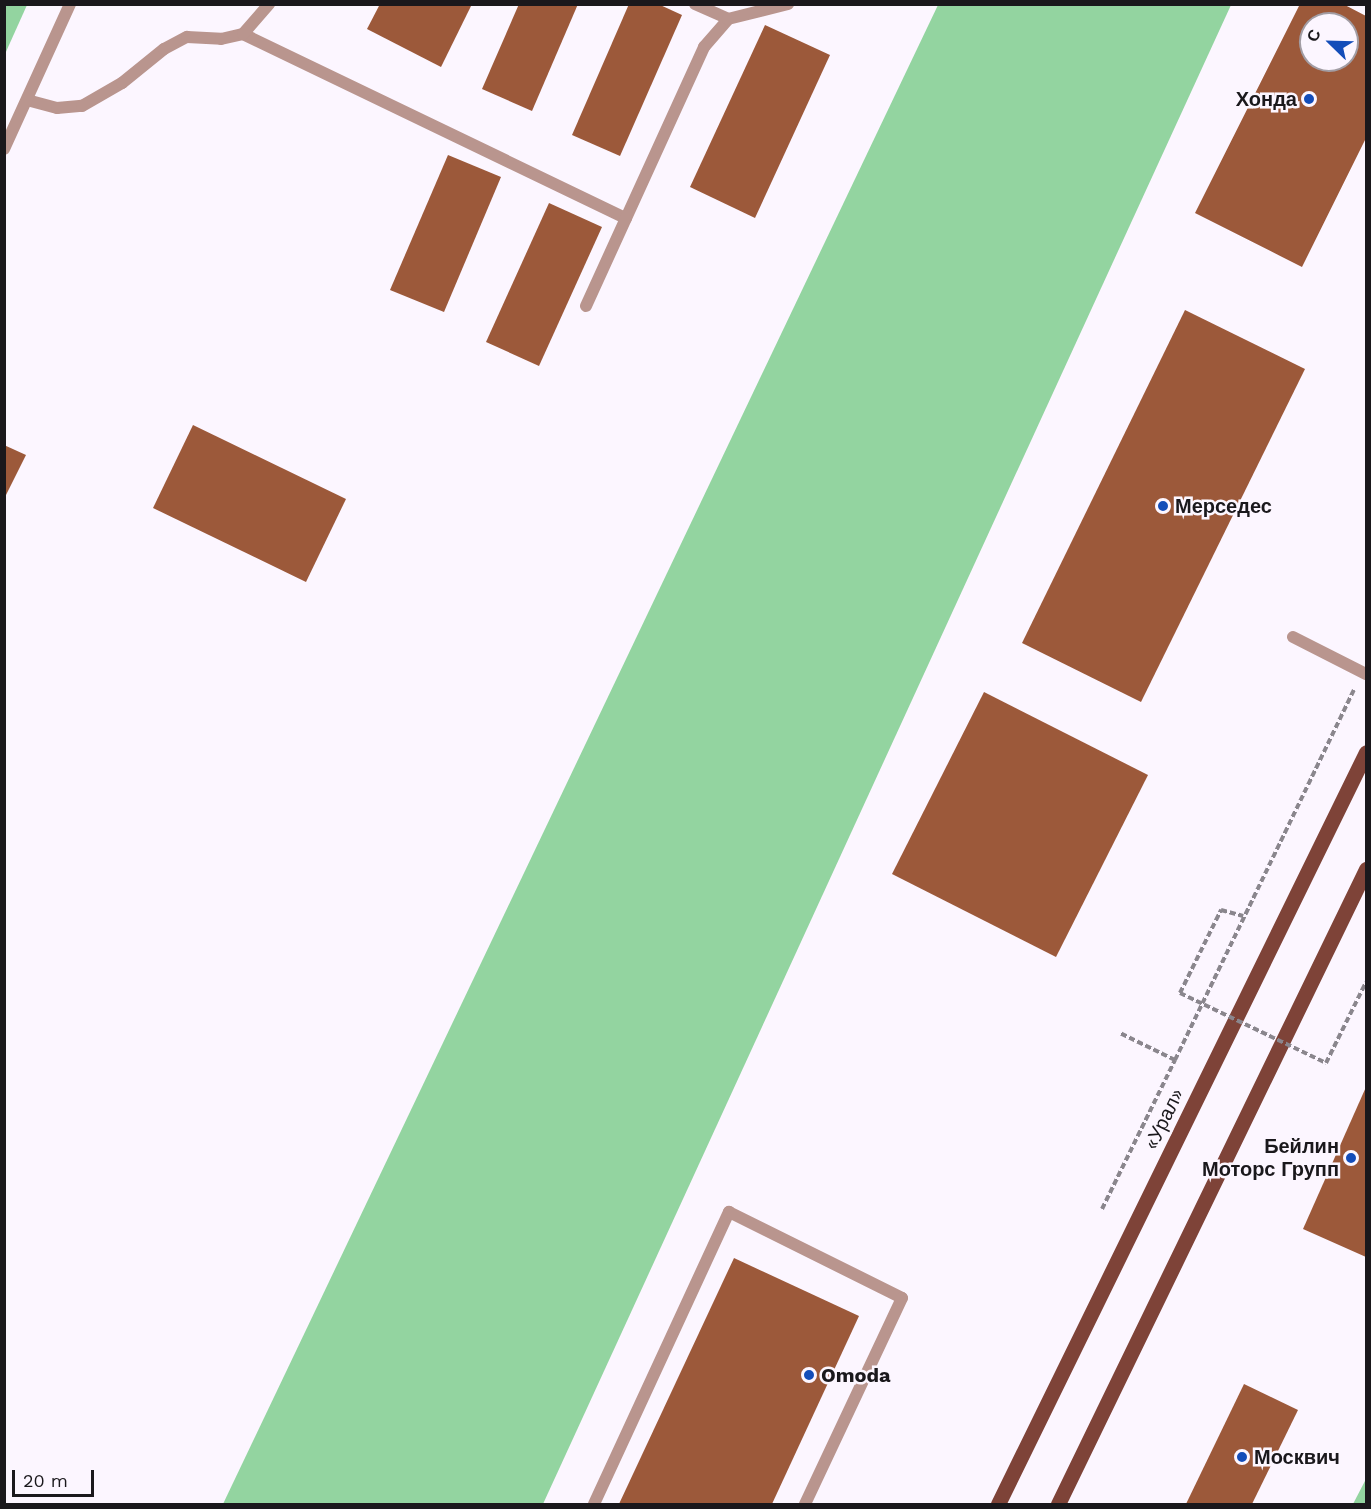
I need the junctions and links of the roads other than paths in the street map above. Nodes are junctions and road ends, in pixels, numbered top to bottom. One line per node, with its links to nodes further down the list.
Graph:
1 (70, 4): 7 (lane)
2 (269, 4): 6 (lane)
3 (695, 4): 5 (lane)
4 (788, 4): 5 (lane)
5 (728, 20): 9 (lane)
6 (243, 34): 7 (lane); 9 (lane)
7 (27, 100): 8 (lane)
8 (4, 149)
9 (626, 218): 10 (lane)
10 (586, 306)
11 (1293, 637): 12 (lane)
12 (1364, 673)
13 (1366, 752): 17 (main road, «Урал»)
14 (1366, 869): 18 (main road)
15 (594, 1504): 16 (lane)
16 (805, 1504)
17 (998, 1504)
18 (1058, 1504)

